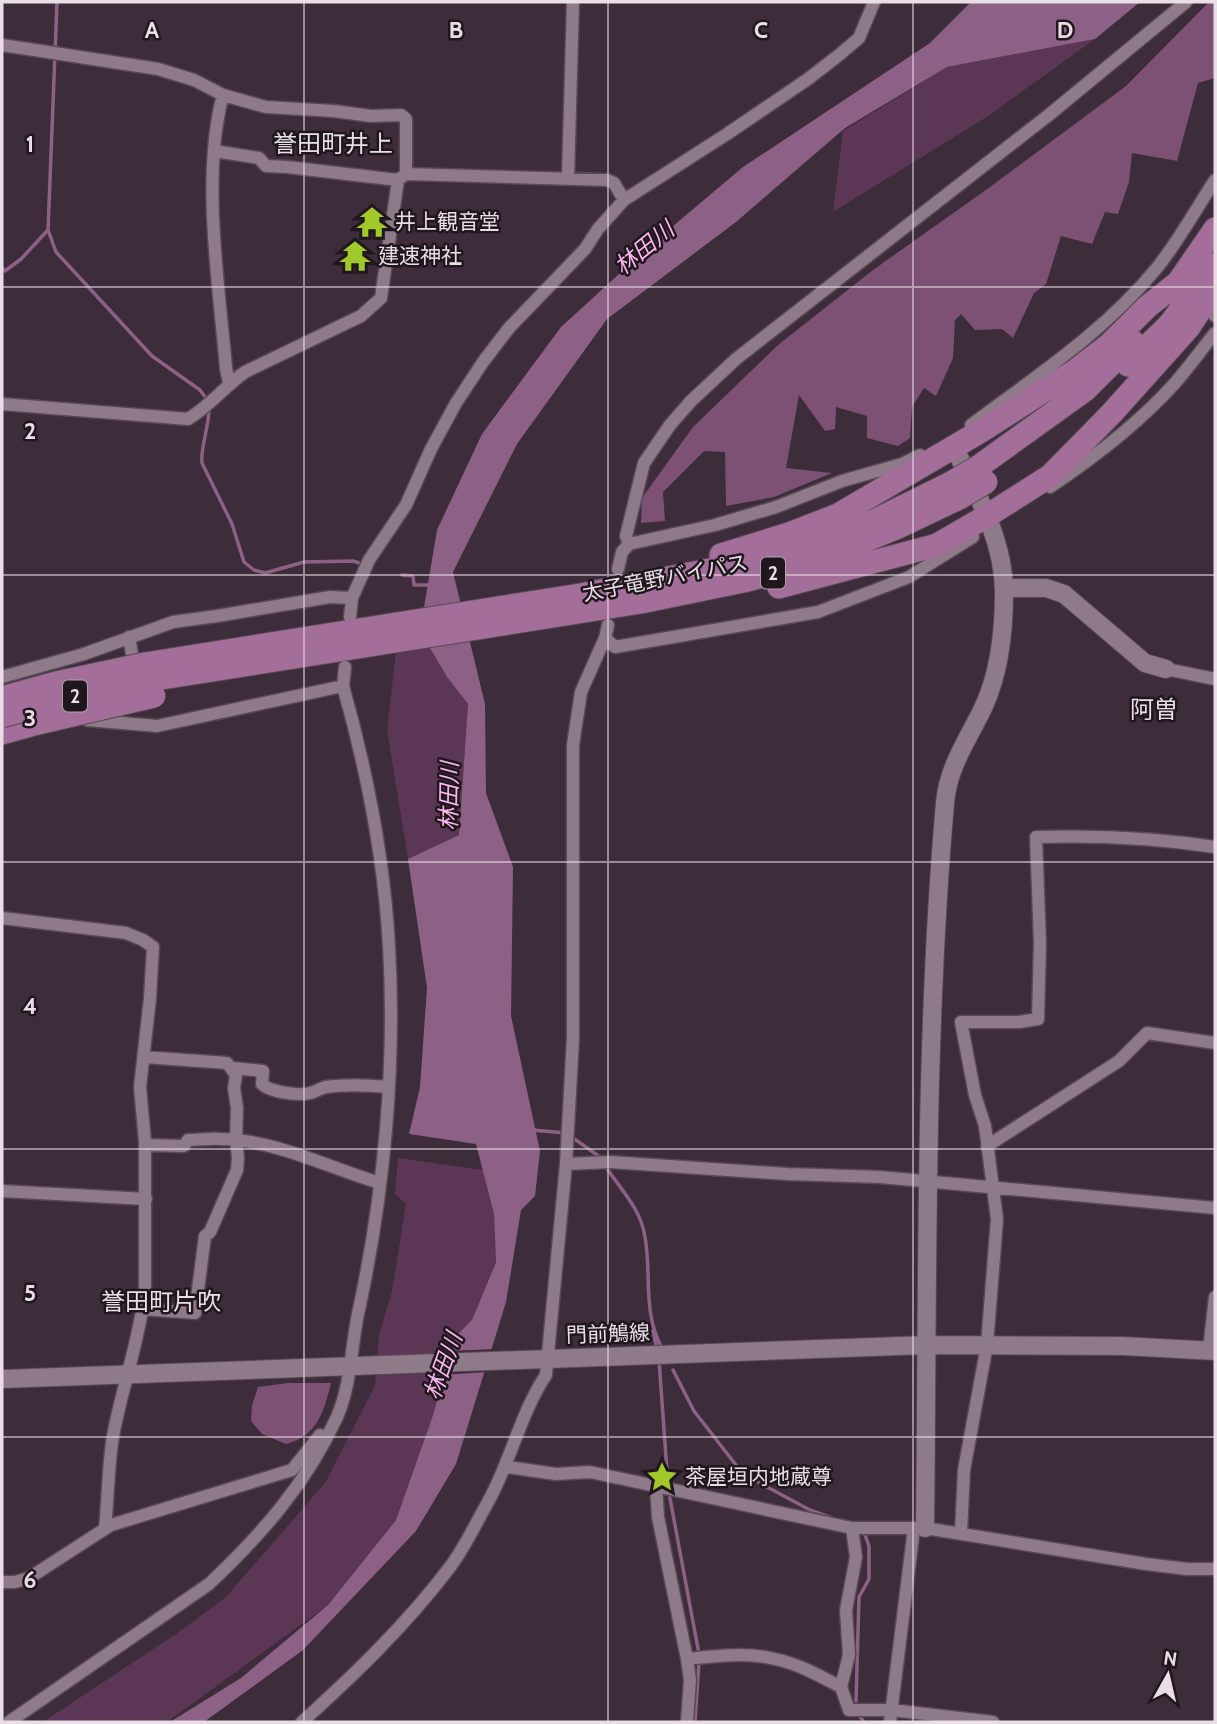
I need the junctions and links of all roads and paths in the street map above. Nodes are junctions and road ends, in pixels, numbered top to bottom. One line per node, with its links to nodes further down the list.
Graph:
1 (573, 2): 8 (street)
2 (874, 2): 10 (street)
3 (1186, 2): 23 (street)
4 (2, 45): 5 (street)
5 (223, 95): 6 (street); 7 (street)
6 (214, 151): 7 (street); 17 (street)
7 (402, 177): 8 (street); 17 (street)
8 (568, 178): 10 (street)
9 (1215, 180): 13 (street)
10 (624, 200): 26 (street)
11 (1215, 229): 14 (highway, 太子竜野バイパス / 2)
12 (1215, 265): 20 (highway, 太子竜野バイパス / 2)
13 (1157, 269): 14 (street); 19 (street)
14 (1174, 280): 19 (highway); 20 (highway, 太子竜野バイパス / 2)
15 (1215, 287): 22 (highway)
16 (1215, 333): 22 (street)
17 (229, 383): 18 (street)
18 (2, 404)
19 (954, 447): 22 (street); 23 (street); 28 (highway)
20 (982, 475): 21 (highway, 太子竜野バイパス / 2, bridge)
21 (955, 490): 27 (highway, 太子竜野バイパス / 2); 28 (highway, 太子竜野バイパス / 2)
22 (989, 521): 25 (street); 27 (highway); 55 (street)
23 (629, 544): 24 (street)
24 (618, 569)
25 (1004, 588): 34 (street); 56 (street)
26 (352, 598): 29 (street); 31 (street)
27 (641, 602): 28 (highway, 太子竜野バイパス / 2)
28 (578, 603): 30 (highway, 太子竜野バイパス / 2)
29 (350, 617)
30 (384, 634): 32 (highway, 太子竜野バイパス / 2); 35 (highway, 太子竜野バイパス / 2)
31 (129, 637): 33 (street); 43 (street)
32 (346, 658): 35 (highway, 太子竜野バイパス / 2); 39 (street)
33 (69, 659): 36 (street); 42 (street)
34 (1166, 669): 37 (street)
35 (148, 674): 38 (highway); 40 (highway, 太子竜野バイパス / 2, bridge); 41 (highway, 太子竜野バイパス / 2, bridge); 44 (highway, bridge)
36 (2, 677)
37 (1215, 679)
38 (2, 686)
39 (343, 686): 43 (street); 51 (street)
40 (2, 698)
41 (2, 716)
42 (83, 720): 43 (street); 45 (street)
43 (145, 726)
44 (2, 733)
45 (2, 740)
46 (1215, 847): 54 (street)
47 (2, 918): 49 (street)
48 (1215, 1043): 54 (street)
49 (144, 1057): 50 (street); 53 (street)
50 (233, 1068): 51 (street); 52 (street)
51 (387, 1087): 57 (street)
52 (236, 1140): 53 (street); 57 (street); 63 (street)
53 (145, 1145): 60 (street)
54 (987, 1146): 58 (street)
55 (566, 1164): 56 (street); 67 (street)
56 (929, 1181): 58 (street); 64 (street)
57 (380, 1183): 68 (street)
58 (994, 1186): 61 (street); 65 (street)
59 (2, 1191): 60 (street)
60 (146, 1199): 63 (street)
61 (1215, 1208)
62 (1215, 1297): 66 (street)
63 (143, 1309): 69 (street)
64 (927, 1345): 65 (street, 門前鵤線); 67 (street, 門前鵤線); 75 (street)
65 (987, 1345): 66 (street, 門前鵤線); 77 (street)
66 (1212, 1351)
67 (545, 1359): 68 (street, 門前鵤線); 72 (street)
68 (352, 1367): 69 (street, 門前鵤線); 71 (street)
69 (126, 1375): 70 (street, 門前鵤線); 76 (street)
70 (2, 1379)
71 (336, 1419): 76 (street); 84 (street)
72 (507, 1467): 73 (street); 85 (street)
73 (656, 1486): 74 (street); 80 (street)
74 (852, 1528): 75 (street); 81 (street)
75 (919, 1528): 77 (street); 83 (street)
76 (105, 1529): 79 (street)
77 (961, 1533): 78 (street)
78 (1215, 1569)
79 (2, 1582)
80 (687, 1659): 81 (street); 86 (street)
81 (841, 1687): 82 (street)
82 (849, 1716): 83 (street)
83 (891, 1716): 87 (street)
84 (9, 1722)
85 (302, 1722)
86 (687, 1722)
87 (993, 1722)

